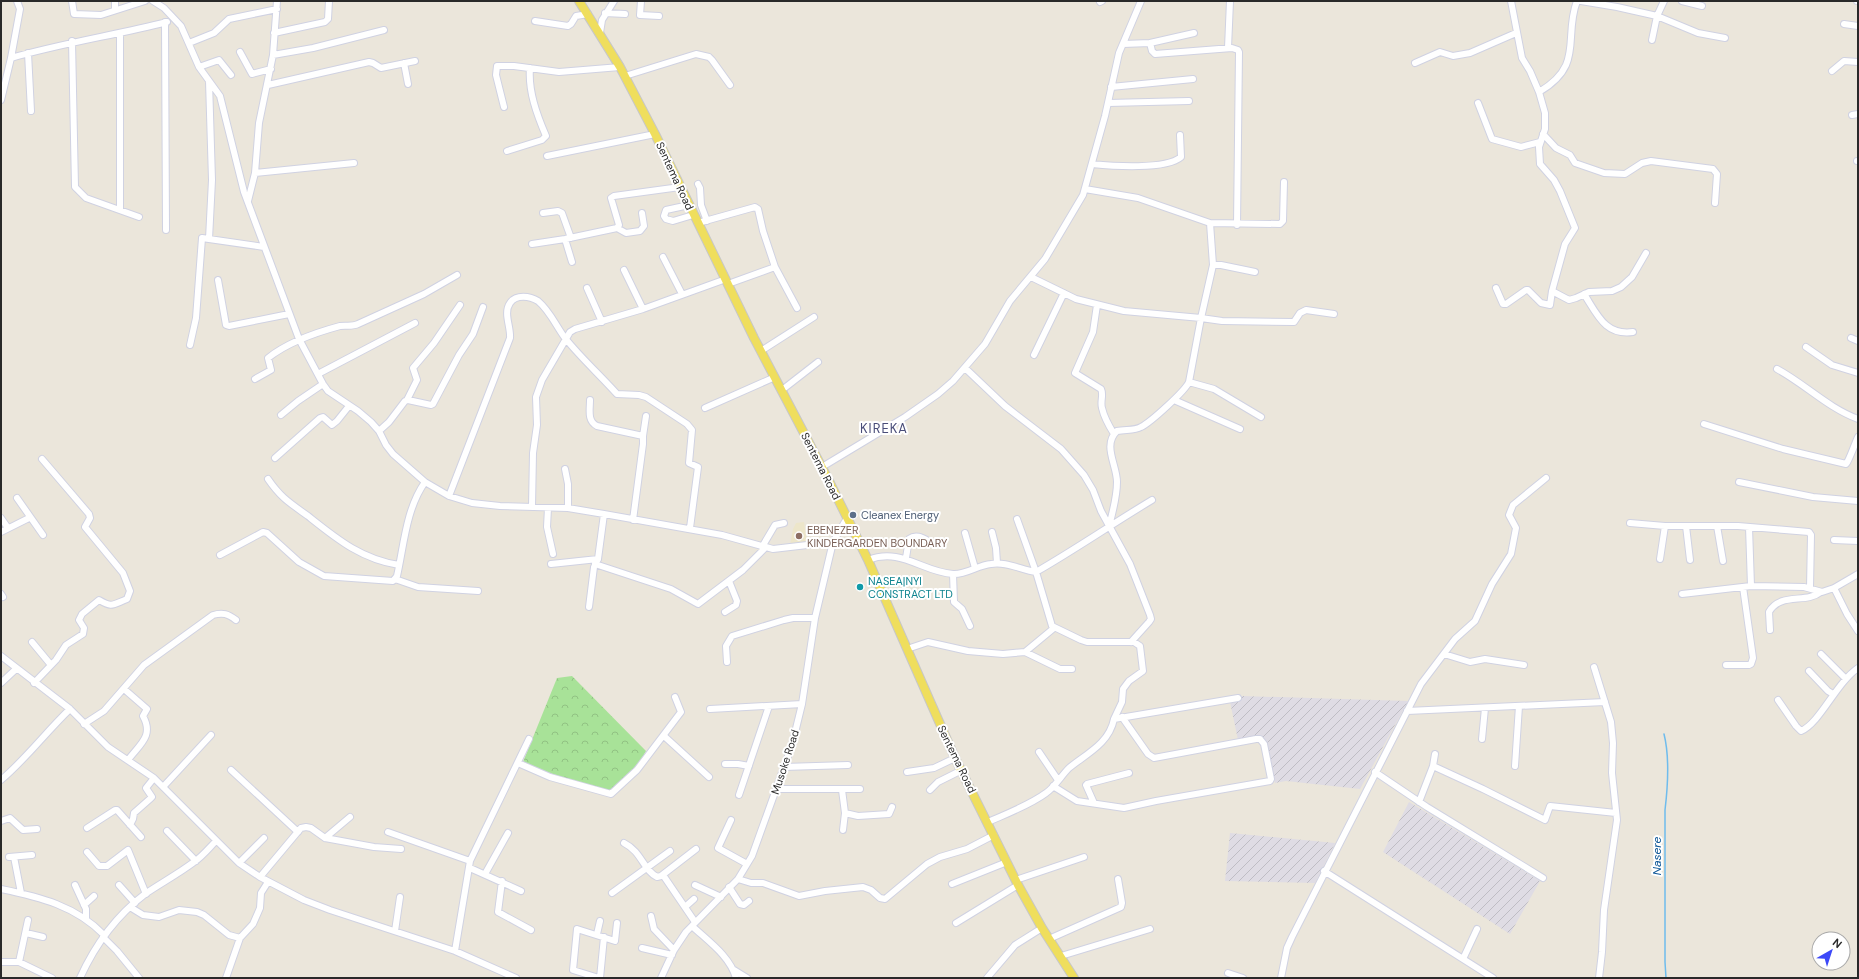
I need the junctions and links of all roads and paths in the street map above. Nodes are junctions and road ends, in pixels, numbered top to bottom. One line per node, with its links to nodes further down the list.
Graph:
1 (18, 1): 47 (street)
2 (72, 1): 20 (street)
3 (115, 1): 20 (street)
4 (145, 1): 20 (street)
5 (153, 1): 26 (street)
6 (277, 1): 19 (street)
7 (329, 1): 33 (street)
8 (580, 1): 22 (main road, Sentema Road)
9 (614, 1): 21 (street)
10 (640, 1): 24 (street)
11 (1141, 1): 42 (street)
12 (1230, 1): 43 (street)
13 (1511, 1): 36 (street)
14 (1577, 1): 65 (street)
15 (1581, 1): 25 (street)
16 (1664, 1): 25 (street)
17 (1682, 1): 18 (street)
18 (1702, 6)
19 (277, 9): 33 (street); 40 (street)
20 (115, 10)
21 (605, 13): 23 (street); 34 (street)
22 (588, 14): 27 (street); 34 (main road, Sentema Road)
23 (625, 14)
24 (659, 16)
25 (1657, 16): 37 (street); 38 (street)
26 (175, 20): 28 (street); 40 (street)
27 (535, 21)
28 (165, 22): 32 (street); 98 (street)
29 (1844, 24): 30 (street)
30 (1858, 26)
31 (384, 30): 46 (street)
32 (120, 33): 39 (street); 88 (street)
33 (274, 33): 46 (street)
34 (600, 33): 53 (main road, Sentema Road)
35 (1194, 33): 41 (street)
36 (1516, 33): 51 (street); 65 (street)
37 (1725, 38)
38 (1652, 40)
39 (72, 42): 45 (street); 88 (street)
40 (189, 43): 52 (street)
41 (1150, 43): 42 (street); 43 (street)
42 (1123, 44): 64 (street)
43 (1228, 48): 96 (street)
44 (240, 52): 55 (street)
45 (28, 53): 47 (street); 71 (street)
46 (273, 55): 55 (street)
47 (12, 58): 66 (street)
48 (415, 61): 50 (street)
49 (1858, 62): 56 (street)
50 (404, 63): 61 (street); 62 (street)
51 (1415, 64)
52 (199, 67): 57 (street); 60 (street)
53 (620, 67): 54 (street); 58 (main road, Sentema Road)
54 (530, 68): 70 (street); 76 (street)
55 (271, 69): 62 (street)
56 (1832, 70)
57 (231, 75)
58 (625, 76): 63 (street); 72 (main road, Sentema Road)
59 (1192, 79): 64 (street)
60 (209, 81): 85 (street); 99 (street)
61 (408, 84)
62 (268, 85): 80 (street)
63 (730, 85)
64 (1111, 87): 68 (street)
65 (1539, 92): 73 (street)
66 (1, 100)
67 (1189, 101): 68 (street)
68 (1108, 103): 79 (street)
69 (1478, 103): 75 (street)
70 (504, 107)
71 (31, 111)
72 (655, 134): 77 (street); 83 (main road, Sentema Road)
73 (1543, 134): 75 (street); 86 (street)
74 (1180, 135): 79 (street)
75 (1540, 142): 116 (street)
76 (507, 151)
77 (547, 156)
78 (354, 163): 80 (street)
79 (1092, 164): 84 (street)
80 (255, 173): 85 (street)
81 (1284, 182): 96 (street)
82 (698, 184): 93 (street)
83 (680, 188): 87 (main road, Sentema Road); 97 (street)
84 (1085, 189): 95 (street); 111 (street)
85 (248, 201): 102 (street)
86 (1715, 203)
87 (689, 205): 91 (main road, Sentema Road); 91 (street)
88 (120, 209): 92 (street)
89 (642, 212): 97 (street)
90 (543, 213): 100 (street)
91 (693, 215): 94 (main road, Sentema Road)
92 (139, 217)
93 (707, 221): 94 (street); 107 (street)
94 (698, 223): 113 (main road, Sentema Road)
95 (1210, 223): 96 (street); 106 (street)
96 (1237, 224)
97 (617, 228): 100 (street)
98 (166, 230)
99 (209, 238): 102 (street); 136 (street)
100 (568, 239): 101 (street); 105 (street)
101 (532, 244)
102 (264, 247): 125 (street)
103 (1646, 253): 119 (street)
104 (663, 257): 118 (street)
105 (572, 262)
106 (1213, 265): 109 (street); 128 (street)
107 (775, 267): 113 (street); 123 (street)
108 (624, 270): 124 (street)
109 (1255, 272)
110 (457, 275): 134 (street)
111 (1031, 276): 117 (street); 141 (street)
112 (218, 280): 125 (street)
113 (727, 281): 118 (street); 138 (main road, Sentema Road)
114 (587, 288): 130 (street)
115 (1496, 288): 116 (street)
116 (1552, 291): 119 (street)
117 (1064, 293): 121 (street); 139 (street)
118 (682, 294): 124 (street)
119 (1584, 294): 131 (street)
120 (460, 305): 150 (street)
121 (1097, 305): 128 (street); 162 (street)
122 (483, 307): 150 (street)
123 (797, 308)
124 (643, 309): 130 (street)
125 (289, 314): 134 (street)
126 (1334, 314): 128 (street)
127 (814, 317): 138 (street)
128 (1201, 318): 147 (street)
129 (415, 322): 144 (street)
130 (602, 322): 132 (street)
131 (1633, 332)
132 (566, 338): 173 (street); 177 (street); 194 (street)
133 (1851, 338): 135 (street)
134 (299, 339): 144 (street); 146 (street)
135 (1858, 341)
136 (190, 346)
137 (1806, 347): 143 (street)
138 (761, 351): 145 (main road, Sentema Road)
139 (1034, 355)
140 (818, 362): 149 (street)
141 (965, 368): 167 (street); 188 (street)
142 (1777, 369): 158 (street)
143 (1858, 373)
144 (318, 374): 148 (street)
145 (775, 377): 149 (main road, Sentema Road); 154 (street)
146 (255, 379)
147 (1189, 382): 152 (street); 157 (street)
148 (323, 384): 153 (street); 155 (street)
149 (782, 390): 167 (main road, Sentema Road)
150 (407, 400): 161 (street)
151 (590, 400): 163 (street)
152 (1174, 400): 160 (street); 162 (street)
153 (349, 406): 161 (street); 165 (street)
154 (705, 408)
155 (281, 415)
156 (646, 416): 163 (street)
157 (1261, 417)
158 (1858, 419)
159 (1704, 424): 164 (street)
160 (1240, 429)
161 (379, 431): 171 (street)
162 (1114, 434): 188 (street)
163 (643, 436): 185 (street)
164 (1858, 437)
165 (275, 458)
166 (42, 459): 244 (street)
167 (822, 467): 183 (main road, Sentema Road)
168 (565, 469): 179 (street)
169 (1546, 478): 240 (street)
170 (268, 479): 214 (street)
171 (425, 482): 173 (street); 214 (street)
172 (1740, 482): 176 (street)
173 (448, 496): 177 (street)
174 (17, 498): 182 (street)
175 (1152, 500): 188 (street)
176 (1858, 501)
177 (532, 507): 178 (street)
178 (548, 508): 179 (street); 204 (street)
179 (568, 508): 180 (street)
180 (604, 514): 185 (street); 210 (street)
181 (1, 518): 193 (street)
182 (29, 518): 193 (street); 198 (street)
183 (847, 518): 201 (street, Musoke Road); 208 (main road, Sentema Road)
184 (1017, 519): 216 (street)
185 (633, 520): 194 (street)
186 (784, 523): 203 (street)
187 (1630, 523): 189 (street)
188 (1109, 526): 216 (street); 237 (street)
189 (1665, 526): 190 (street); 207 (street)
190 (1686, 526): 191 (street); 209 (street)
191 (1717, 526): 192 (street); 211 (street)
192 (1749, 527): 221 (street); 223 (street)
193 (8, 528): 195 (street)
194 (690, 528): 203 (street)
195 (1, 532)
196 (992, 532): 212 (street)
197 (966, 533): 215 (street)
198 (43, 535)
199 (1834, 540): 200 (street)
200 (1858, 541)
201 (833, 542): 203 (street); 230 (street, Musoke Road)
202 (932, 543): 206 (street)
203 (764, 548): 220 (street)
204 (553, 554)
205 (220, 555): 219 (street)
206 (906, 558): 208 (street); 217 (street)
207 (1660, 558)
208 (868, 560): 238 (main road, Sentema Road)
209 (1690, 560)
210 (597, 561): 213 (street); 220 (street); 228 (street)
211 (1723, 561)
212 (997, 563): 215 (street); 216 (street)
213 (551, 564)
214 (399, 565): 219 (street)
215 (975, 568): 217 (street)
216 (1036, 572): 233 (street)
217 (953, 574): 232 (street)
218 (1858, 574): 224 (street)
219 (395, 579): 225 (street)
220 (728, 581): 229 (street)
221 (1751, 586): 222 (street); 223 (street)
222 (1743, 587): 227 (street); 246 (street)
223 (1810, 588): 226 (street)
224 (1834, 588): 226 (street); 235 (street)
225 (478, 591)
226 (1820, 592): 234 (street)
227 (1682, 594)
228 (589, 607)
229 (724, 612)
230 (816, 618): 243 (street); 261 (street, Musoke Road)
231 (236, 620): 255 (street)
232 (970, 626)
233 (1054, 628): 237 (street); 239 (street)
234 (1770, 630)
235 (1858, 631)
236 (32, 642): 244 (street)
237 (1131, 642): 269 (street)
238 (907, 649): 239 (street); 277 (main road, Sentema Road)
239 (1025, 652): 250 (street)
240 (1444, 654): 245 (street); 267 (street)
241 (1821, 654): 252 (street)
242 (1, 656): 249 (street)
243 (727, 662)
244 (51, 665): 254 (street)
245 (1524, 665)
246 (1726, 666)
247 (1594, 667): 260 (street)
248 (1858, 668): 252 (street)
249 (16, 669): 253 (street); 254 (street)
250 (1072, 669)
251 (1810, 671): 256 (street)
252 (1846, 679): 256 (street)
253 (1, 683)
254 (34, 683): 265 (street)
255 (124, 689): 270 (street); 278 (street)
256 (1833, 694): 259 (street)
257 (675, 697): 272 (street)
258 (1238, 698): 268 (street)
259 (1778, 700)
260 (1605, 702): 263 (street); 306 (street)
261 (802, 704): 262 (street); 285 (street, Musoke Road)
262 (769, 706): 266 (street); 282 (street)
263 (1519, 706): 264 (street); 284 (street)
264 (1485, 708): 267 (street); 274 (street)
265 (70, 710): 270 (street); 293 (street)
266 (710, 710)
267 (1407, 711): 289 (street)
268 (1122, 718): 269 (street); 303 (street)
269 (1114, 719): 294 (street)
270 (84, 724): 278 (street)
271 (211, 735): 296 (street)
272 (664, 736): 279 (street); 291 (street)
273 (529, 739): 279 (street)
274 (1482, 739)
275 (1038, 752): 294 (street)
276 (1435, 754): 283 (street)
277 (955, 758): 287 (main road, Sentema Road); 288 (street)
278 (128, 760): 292 (street)
279 (518, 763): 334 (street)
280 (725, 764): 282 (street)
281 (848, 765): 285 (street)
282 (749, 766): 301 (street)
283 (1433, 766): 302 (street); 306 (street)
284 (1515, 766)
285 (784, 767): 297 (street, Musoke Road)
286 (231, 770): 316 (street)
287 (962, 770): 300 (street); 310 (main road, Sentema Road)
288 (907, 772)
289 (1375, 772): 302 (street); 337 (street)
290 (1129, 773): 303 (street)
291 (709, 777)
292 (154, 778): 296 (street); 311 (street)
293 (1, 780)
294 (1058, 780): 295 (street)
295 (1053, 786): 303 (street); 310 (street)
296 (163, 787): 323 (street)
297 (776, 789): 299 (street); 335 (street, Musoke Road)
298 (860, 789): 299 (street)
299 (842, 790): 305 (street)
300 (930, 790)
301 (739, 795)
302 (1419, 802): 341 (street)
303 (1094, 803)
304 (892, 807): 305 (street)
305 (845, 813): 314 (street)
306 (1616, 813): 410 (street)
307 (350, 817): 322 (street)
308 (731, 820): 335 (street)
309 (1, 821): 313 (street)
310 (988, 822): 319 (main road, Sentema Road)
311 (130, 824): 312 (street); 320 (street)
312 (87, 828)
313 (37, 829)
314 (843, 830)
315 (167, 831): 331 (street)
316 (298, 832): 322 (street); 340 (street)
317 (388, 832): 334 (street)
318 (508, 833): 338 (street)
319 (994, 835): 332 (main road, Sentema Road); 342 (street)
320 (141, 837)
321 (264, 838): 333 (street)
322 (325, 838): 326 (street)
323 (216, 841): 331 (street); 333 (street)
324 (624, 843): 336 (street)
325 (696, 849): 339 (street)
326 (401, 850)
327 (670, 851): 336 (street)
328 (87, 852): 356 (street)
329 (32, 855): 354 (street)
330 (1084, 857): 346 (street)
331 (196, 861): 356 (street)
332 (1007, 862): 346 (main road, Sentema Road); 347 (street)
333 (239, 863): 340 (street)
334 (470, 864): 338 (street); 386 (street)
335 (747, 864): 342 (street, Musoke Road)
336 (648, 867): 339 (street); 355 (street)
337 (1324, 871): 389 (street); 408 (street)
338 (485, 874): 344 (street)
339 (663, 875): 365 (street)
340 (260, 877): 345 (street)
341 (1543, 878)
342 (738, 879): 351 (street, Musoke Road)
343 (1118, 879): 384 (street)
344 (502, 881): 353 (street); 376 (street)
345 (268, 882): 377 (street); 383 (street)
346 (1017, 883): 371 (street); 373 (main road, Sentema Road)
347 (952, 884)
348 (74, 885): 363 (street)
349 (119, 885): 362 (street)
350 (696, 885): 359 (street)
351 (729, 887): 359 (street, Musoke Road); 361 (street)
352 (1, 889): 354 (street)
353 (521, 891)
354 (22, 893): 367 (street)
355 (612, 893)
356 (146, 894): 362 (street)
357 (94, 896): 363 (street)
358 (400, 897): 377 (street)
359 (720, 897): 372 (street, Musoke Road)
360 (694, 899): 365 (street)
361 (749, 901)
362 (135, 903): 364 (street)
363 (84, 905): 367 (street)
364 (130, 907): 380 (street); 383 (street)
365 (685, 907): 372 (street)
366 (651, 916): 387 (street)
367 (86, 918): 380 (street)
368 (28, 920): 378 (street)
369 (600, 920): 379 (street)
370 (617, 923): 382 (street)
371 (956, 923)
372 (694, 924): 387 (street, Musoke Road); 392 (street)
373 (1042, 928): 384 (main road, Sentema Road); 405 (street)
374 (1150, 929): 388 (street)
375 (1477, 929): 389 (street)
376 (531, 930)
377 (395, 931): 386 (street)
378 (26, 934): 381 (street); 391 (street)
379 (597, 934): 382 (street); 395 (street)
380 (103, 936): 396 (street); 398 (street)
381 (43, 937)
382 (604, 937): 401 (street)
383 (240, 938): 399 (street)
384 (1049, 939): 388 (main road, Sentema Road)
385 (642, 948): 387 (street)
386 (455, 951): 394 (street)
387 (673, 952): 402 (street, Musoke Road)
388 (1061, 956): 406 (main road, Sentema Road)
389 (1463, 959): 409 (street)
390 (1, 962): 391 (street)
391 (19, 962): 397 (street)
392 (734, 970): 403 (street); 404 (street)
393 (1228, 973): 407 (street)
394 (504, 976): 400 (street)
395 (586, 976): 401 (street)
396 (137, 977)
397 (52, 978)
398 (80, 978)
399 (226, 978)
400 (516, 978)
401 (600, 978)
402 (661, 978)
403 (736, 978)
404 (747, 978)
405 (987, 978)
406 (1074, 978)
407 (1243, 978)
408 (1281, 978)
409 (1493, 978)
410 (1599, 978)

